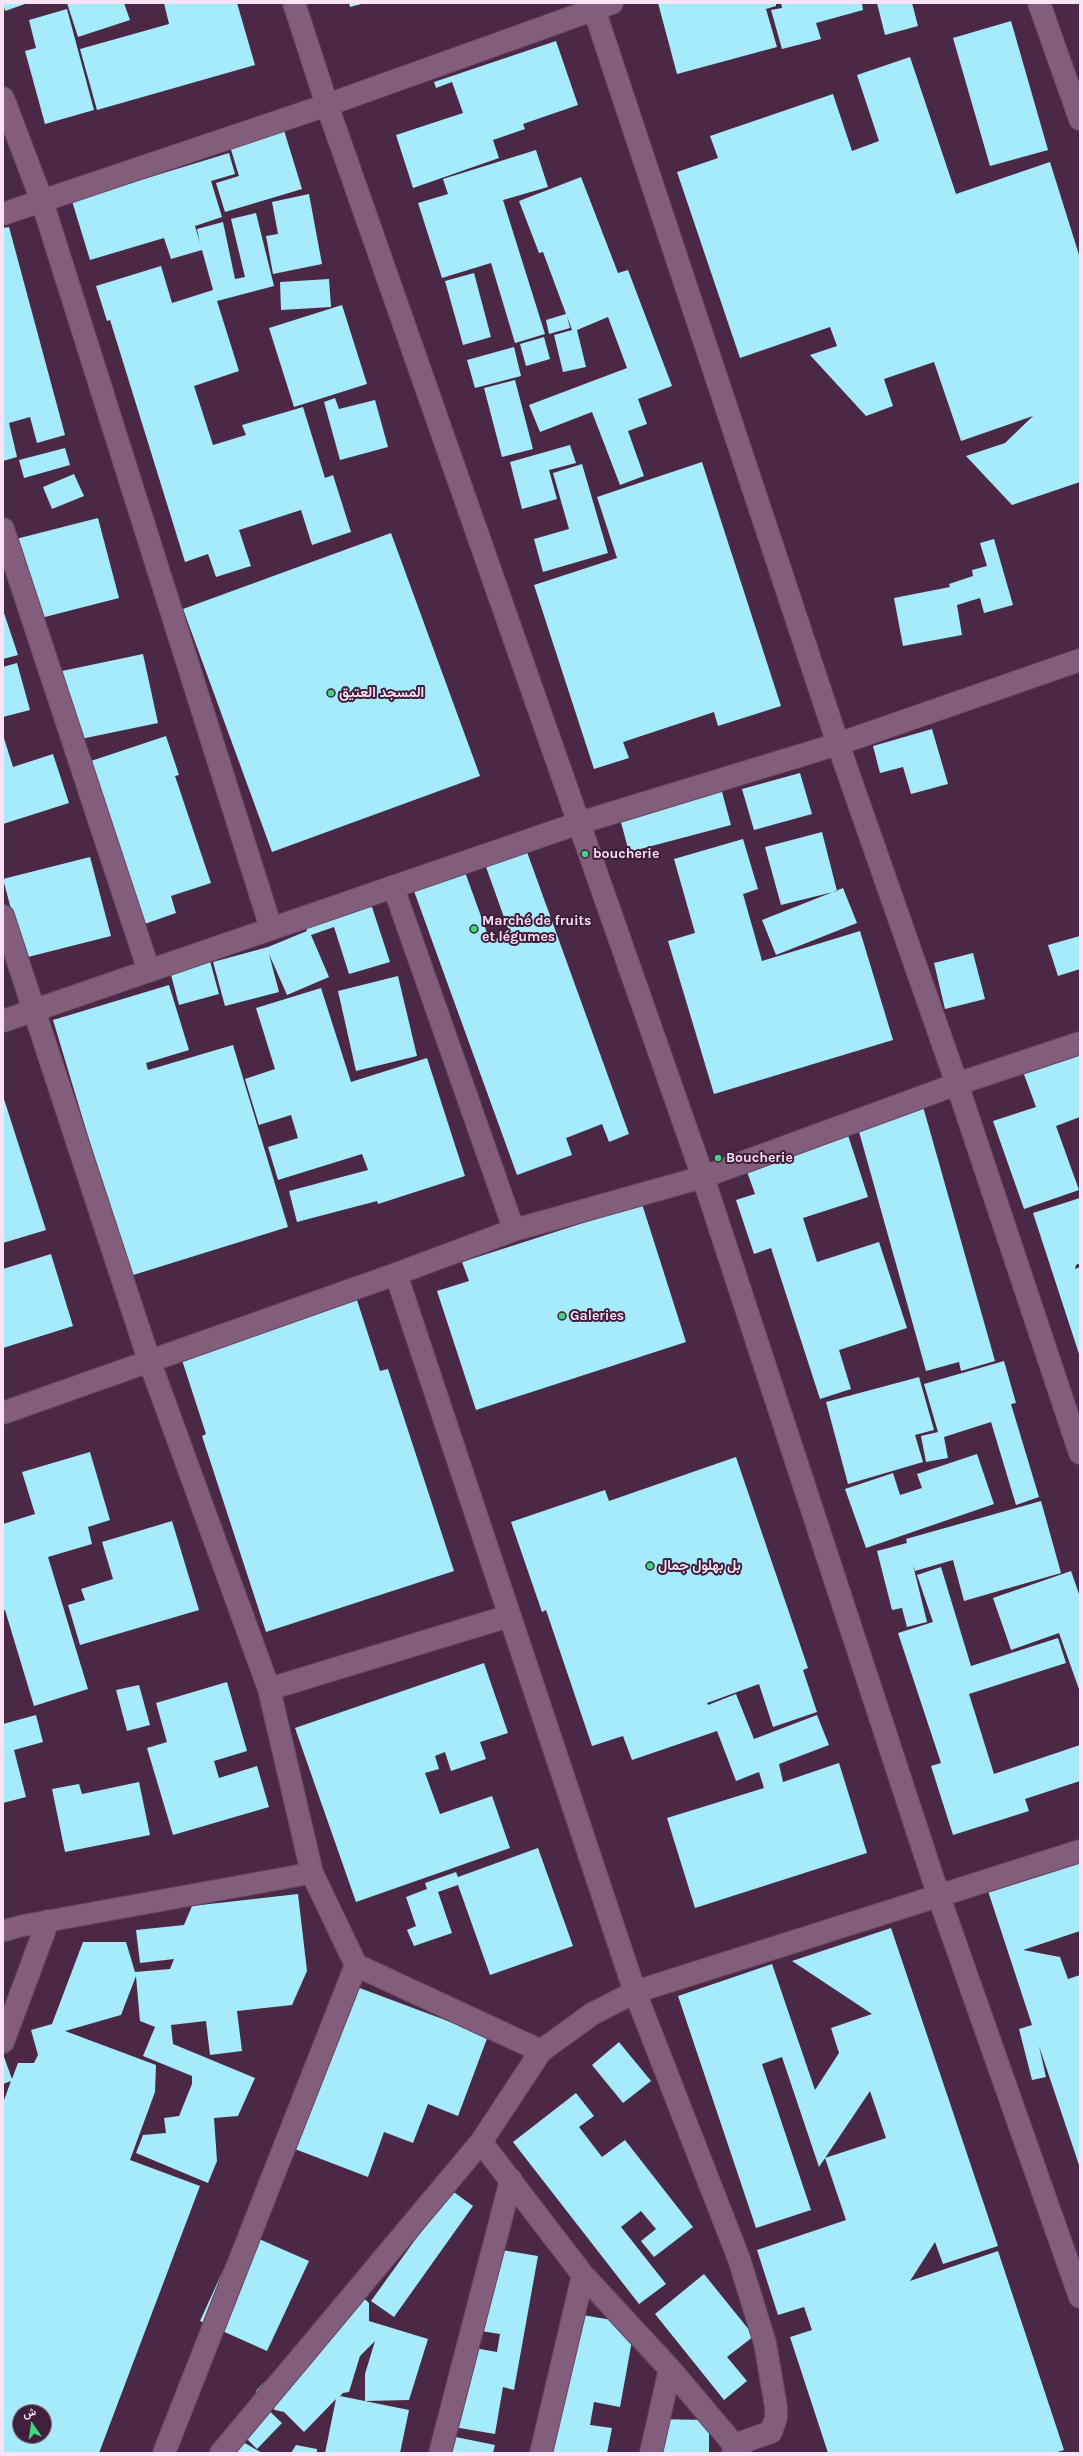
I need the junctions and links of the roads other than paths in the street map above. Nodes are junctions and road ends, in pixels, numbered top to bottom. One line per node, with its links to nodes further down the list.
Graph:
1 (294, 3): 5 (street)
2 (1039, 3): 6 (street)
3 (600, 5): 5 (street); 11 (street)
4 (3, 98): 7 (street)
5 (327, 105): 7 (street); 12 (street)
6 (1080, 119)
7 (42, 201): 8 (street); 15 (street)
8 (3, 214)
9 (3, 529): 16 (street)
10 (1080, 660): 11 (street)
11 (838, 744): 12 (street); 20 (street)
12 (579, 823): 13 (street); 21 (street)
13 (393, 886): 15 (street); 22 (lane)
14 (3, 916): 17 (street)
15 (271, 928): 16 (street)
16 (149, 971): 17 (street)
17 (34, 1009): 18 (street); 24 (street)
18 (3, 1021)
19 (1080, 1043): 20 (street)
20 (957, 1084): 21 (street); 26 (street)
21 (703, 1177): 22 (street); 31 (street)
22 (514, 1230): 23 (street)
23 (396, 1274): 24 (street); 27 (street)
24 (149, 1360): 25 (street); 28 (street)
25 (3, 1413)
26 (1080, 1453)
27 (509, 1616): 28 (street); 35 (street)
28 (269, 1689): 30 (street)
29 (1080, 1851): 31 (street)
30 (312, 1874): 32 (lane); 34 (street)
31 (939, 1897): 35 (street); 41 (street)
32 (48, 1921): 33 (lane); 36 (street)
33 (3, 1931)
34 (356, 1965): 37 (street); 44 (street)
35 (635, 1992): 37 (street); 43 (street)
36 (3, 2042)
37 (541, 2051): 38 (street)
38 (481, 2142): 39 (street); 45 (street)
39 (511, 2180): 40 (street); 46 (street)
40 (583, 2275): 42 (street); 47 (street)
41 (1080, 2297)
42 (670, 2370): 43 (street); 48 (street)
43 (736, 2450)
44 (164, 2453)
45 (221, 2453)
46 (440, 2453)
47 (541, 2453)
48 (651, 2453)

